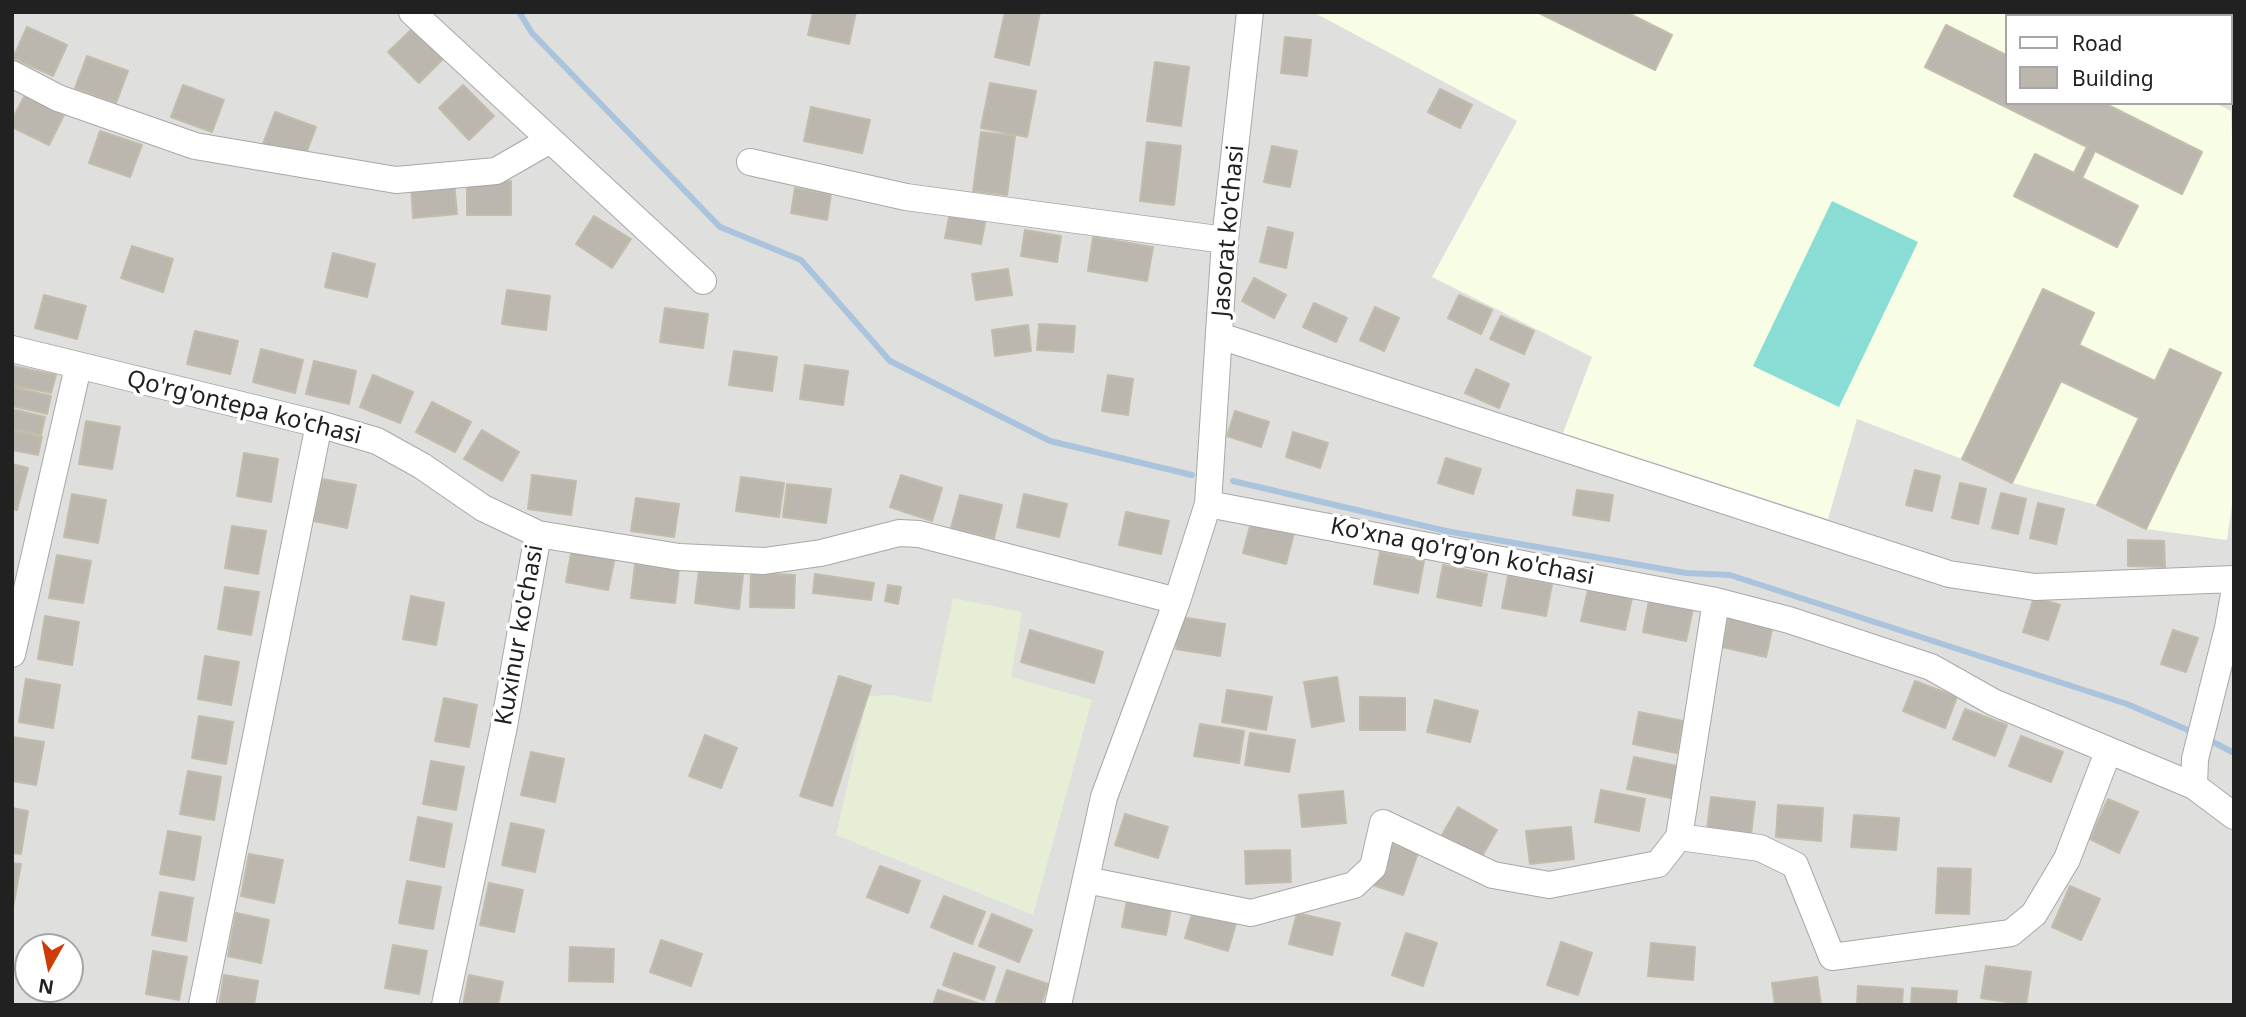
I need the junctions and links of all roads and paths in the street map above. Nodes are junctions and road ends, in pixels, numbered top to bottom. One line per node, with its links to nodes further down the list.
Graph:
1 (412, 12): 4 (street)
2 (1250, 12): 6 (street, Jasorat ko'chasi)
3 (12, 74): 4 (street)
4 (550, 140): 7 (street)
5 (750, 162): 6 (street)
6 (1226, 240): 8 (street, Jasorat ko'chasi)
7 (704, 281)
8 (1220, 335): 12 (street, Jasorat ko'chasi); 14 (street)
9 (12, 349): 10 (street, Qo'rg'ontepa ko'chasi)
10 (78, 367): 11 (street, Qo'rg'ontepa ko'chasi); 18 (street)
11 (319, 424): 13 (street, Qo'rg'ontepa ko'chasi); 24 (street)
12 (1208, 504): 16 (street, Jasorat ko'chasi); 17 (street, Ko'xna qo'rg'on ko'chasi)
13 (538, 534): 16 (street, Kuxinur ko'chasi); 25 (street, Kuxinur ko'chasi)
14 (2234, 579)
15 (2234, 594): 20 (street)
16 (1177, 601): 23 (street, Jasorat ko'chasi)
17 (1716, 601): 19 (street, Ko'xna qo'rg'on ko'chasi); 22 (street)
18 (12, 654)
19 (2108, 752): 20 (street, Ko'xna qo'rg'on ko'chasi); 22 (street)
20 (2194, 786): 21 (street, Ko'xna qo'rg'on ko'chasi)
21 (2234, 816)
22 (1679, 837): 23 (street)
23 (1086, 880): 26 (street, Jasorat ko'chasi)
24 (202, 1005)
25 (445, 1005)
26 (1058, 1005)

